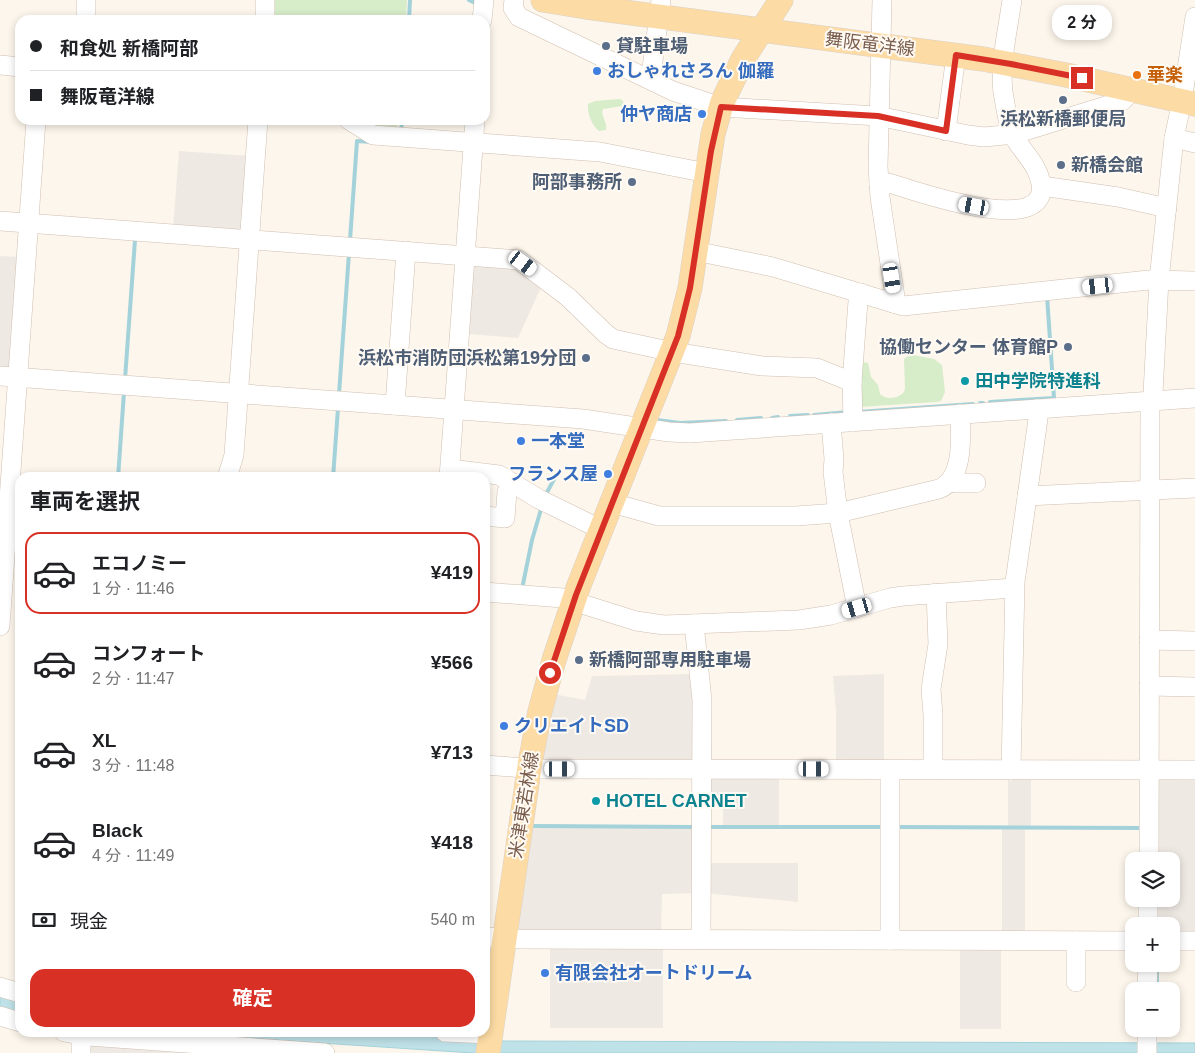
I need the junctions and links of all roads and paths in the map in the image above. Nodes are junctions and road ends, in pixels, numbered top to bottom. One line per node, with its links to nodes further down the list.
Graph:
1 (86, 0): 10 (street)
2 (265, 0): 11 (street)
3 (484, 0): 12 (street)
4 (514, 0): 20 (street)
5 (543, 0): 9 (main road, 舞阪竜洋線)
6 (781, 0): 14 (main road, 米津東若林線)
7 (882, 0): 15 (street)
8 (1012, 0): 17 (street)
9 (660, 8): 14 (main road, 舞阪竜洋線); 20 (street)
10 (86, 15)
11 (265, 15)
12 (482, 15)
13 (1195, 17): 22 (street)
14 (762, 30): 15 (main road, 舞阪竜洋線); 23 (main road, 米津東若林線)
15 (880, 45): 16 (main road, 舞阪竜洋線); 24 (street)
16 (956, 55): 17 (main road, 舞阪竜洋線); 29 (street)
17 (1004, 63): 21 (main road, 舞阪竜洋線); 30 (street)
18 (0, 66): 19 (street)
19 (15, 67)
20 (646, 78): 23 (street)
21 (1128, 89): 22 (main road, 舞阪竜洋線); 30 (street)
22 (1189, 103): 31 (street)
23 (721, 107): 24 (street); 34 (main road, 米津東若林線)
24 (878, 116): 29 (street); 35 (street)
25 (36, 125): 39 (street)
26 (258, 125): 40 (street)
27 (357, 125): 32 (street)
28 (475, 125): 32 (street)
29 (946, 131): 30 (street)
30 (1012, 134): 36 (street)
31 (1174, 138): 33 (street); 37 (street)
32 (473, 143): 34 (street); 43 (street)
33 (1195, 143)
34 (707, 173): 42 (main road, 米津東若林線)
35 (879, 184): 36 (street); 47 (street)
36 (1042, 186): 37 (street)
37 (1166, 208): 44 (street)
38 (0, 221): 39 (street)
39 (29, 223): 40 (street); 49 (street)
40 (250, 239): 41 (street); 51 (street)
41 (406, 251): 43 (street); 54 (street)
42 (696, 251): 46 (street); 48 (main road, 米津東若林線)
43 (465, 255): 48 (street); 55 (street)
44 (1159, 280): 45 (street); 47 (street); 53 (street)
45 (1195, 281)
46 (861, 293): 47 (street); 50 (street)
47 (893, 303)
48 (673, 352): 50 (street); 60 (main road, 米津東若林線)
49 (9, 377): 51 (street); 74 (street)
50 (852, 382): 58 (street)
51 (239, 394): 54 (street); 61 (street)
52 (1195, 398): 53 (street)
53 (1151, 401): 56 (street); 68 (street)
54 (395, 405): 55 (street)
55 (454, 409): 60 (street); 62 (street)
56 (1037, 409): 57 (street); 69 (street)
57 (960, 414): 58 (street); 64 (street)
58 (853, 422): 59 (street)
59 (831, 423): 60 (street); 71 (street)
60 (643, 427): 70 (main road, 米津東若林線)
61 (229, 472)
62 (450, 472)
63 (490, 475): 65 (street)
64 (951, 480): 66 (street); 71 (street)
65 (513, 483): 72 (street); 73 (street)
66 (976, 483)
67 (1195, 488): 68 (street)
68 (1150, 490): 69 (street); 82 (street)
69 (1027, 496): 75 (street)
70 (612, 504): 71 (street); 73 (main road, 米津東若林線)
71 (838, 513): 79 (street)
72 (490, 516)
73 (602, 530): 78 (main road, 米津東若林線)
74 (8, 559): 81 (street)
75 (1014, 588): 77 (street); 91 (street)
76 (490, 592): 78 (street)
77 (936, 593): 79 (street); 90 (street)
78 (574, 601): 80 (street); 87 (main road, 米津東若林線)
79 (857, 608): 80 (street)
80 (694, 624): 88 (street)
81 (0, 626)
82 (1149, 640): 83 (street); 84 (street)
83 (1195, 641)
84 (1149, 686): 85 (street); 92 (street)
85 (1195, 687)
86 (490, 765): 87 (street)
87 (529, 768): 88 (street); 95 (main road, 米津東若林線)
88 (702, 769): 89 (street); 96 (street)
89 (890, 770): 90 (street); 97 (street)
90 (933, 770): 91 (street)
91 (1012, 770): 92 (street)
92 (1149, 770): 93 (street); 94 (street)
93 (1195, 770)
94 (1149, 852)
95 (495, 938): 96 (street); 109 (main road, 米津東若林線)
96 (701, 940): 97 (street)
97 (890, 940): 98 (street)
98 (1076, 941): 99 (street); 102 (street)
99 (1125, 941)
100 (1180, 941): 101 (street)
101 (1195, 941)
102 (1076, 982)
103 (0, 987): 104 (street)
104 (15, 992)
105 (0, 1016): 106 (street)
106 (15, 1020)
107 (470, 1037): 109 (street)
108 (77, 1038): 110 (street)
109 (490, 1041)
110 (325, 1053)

